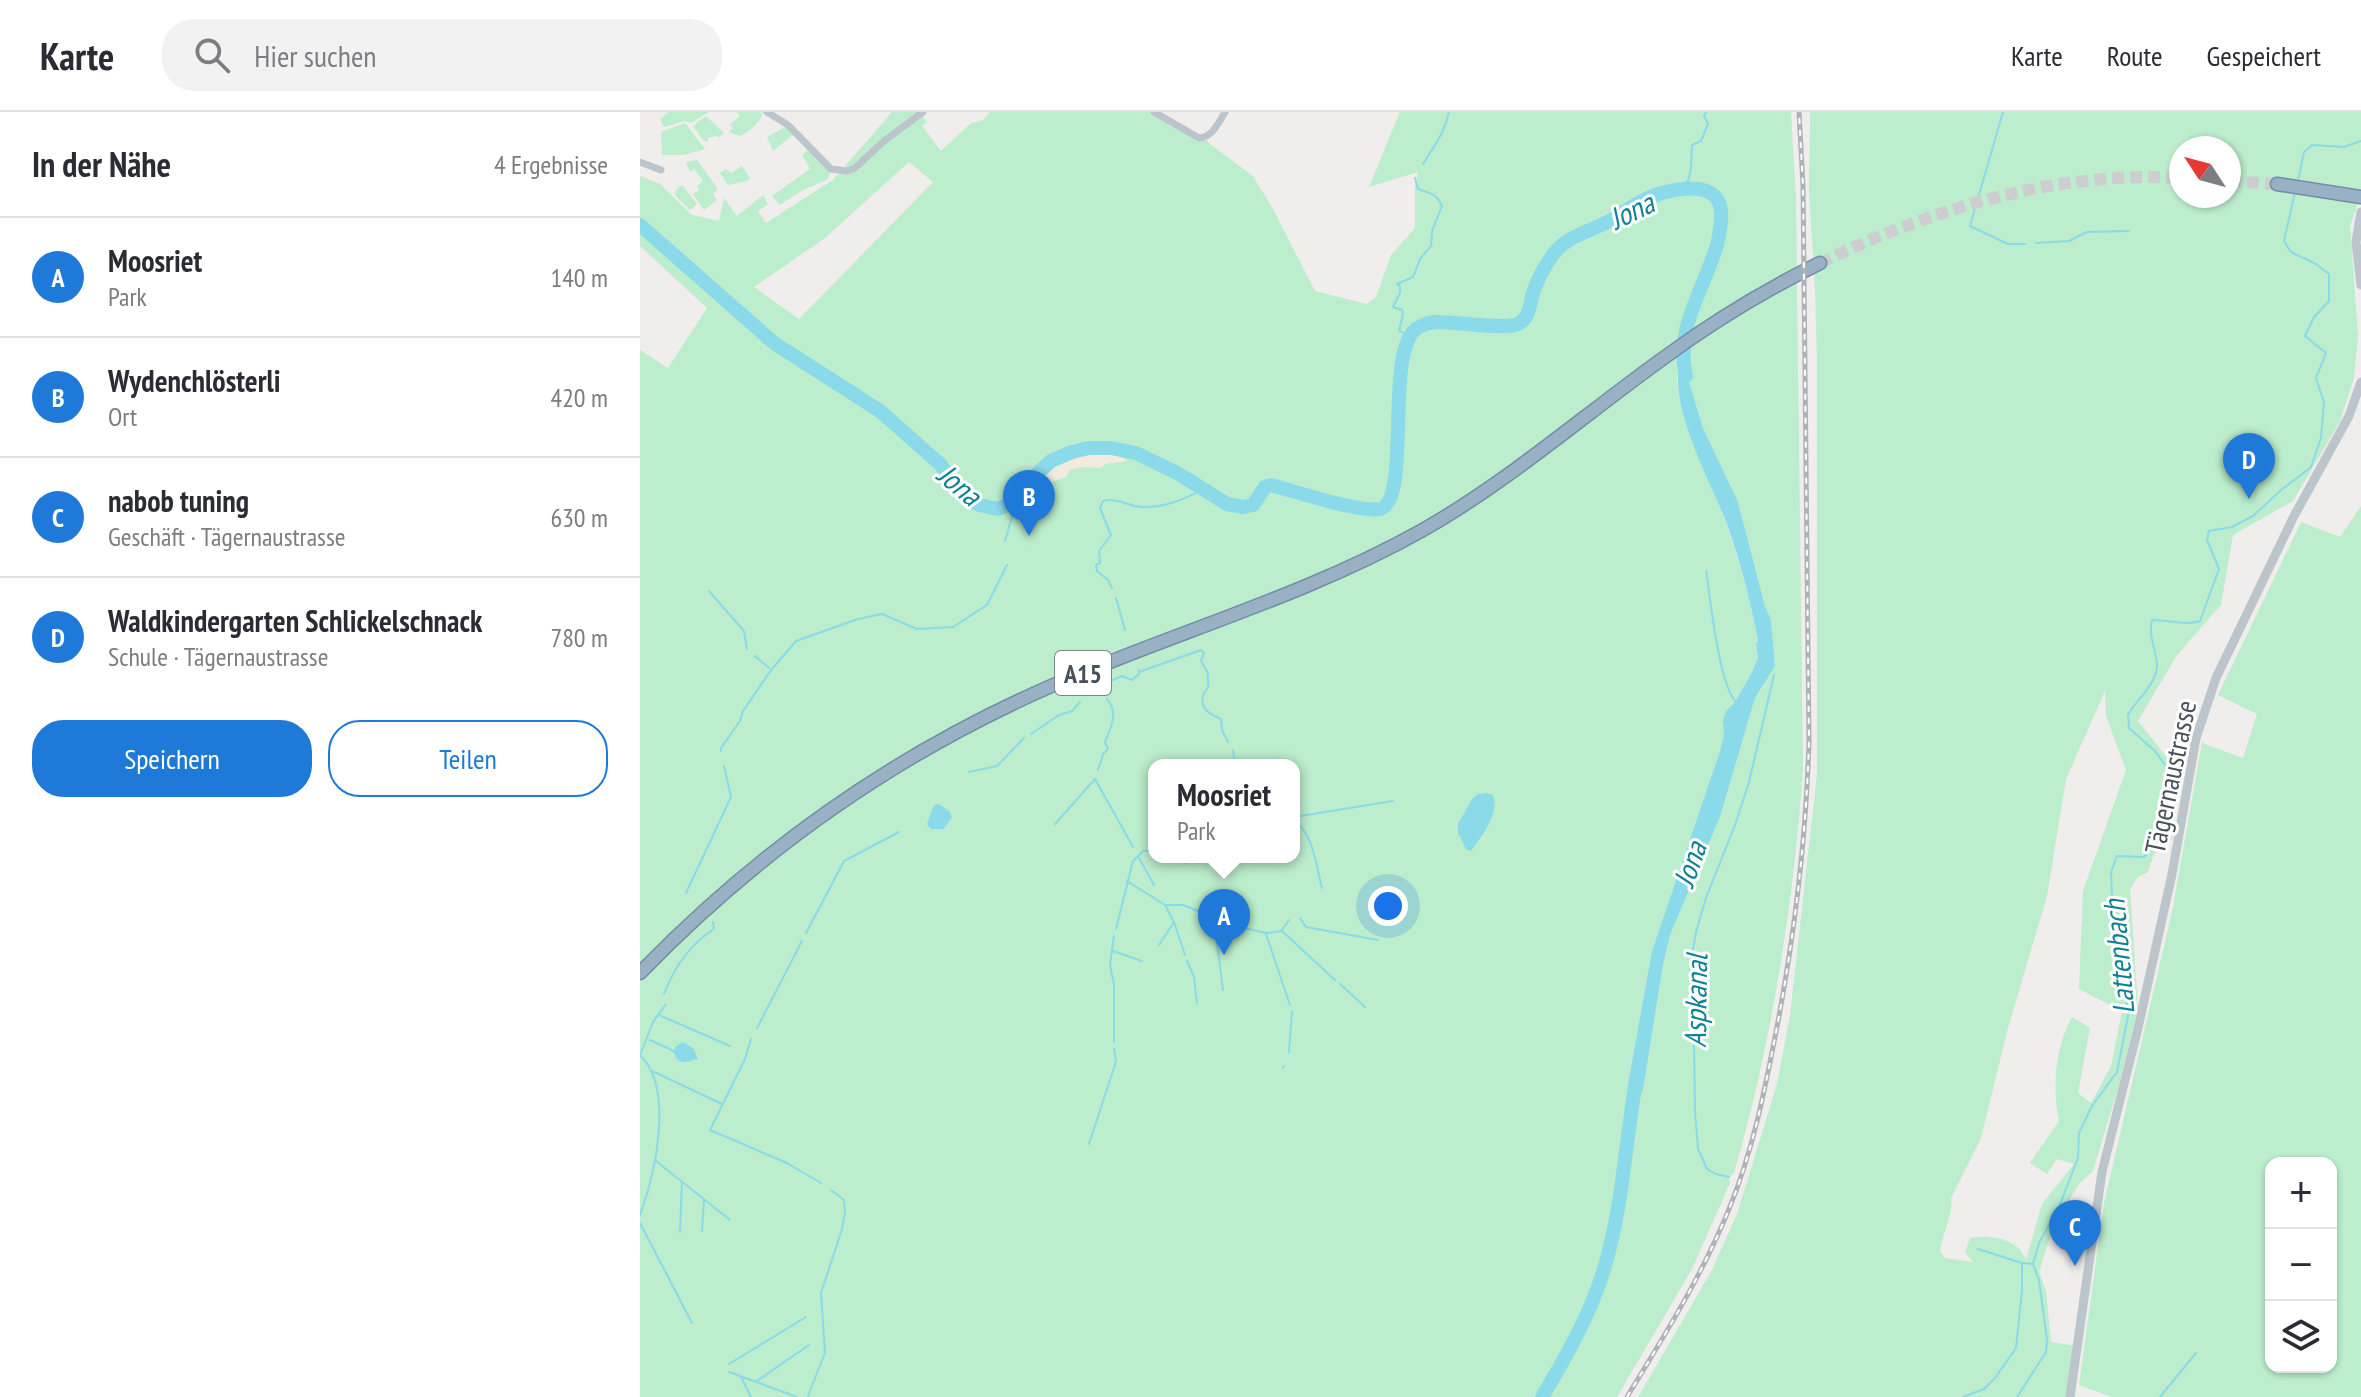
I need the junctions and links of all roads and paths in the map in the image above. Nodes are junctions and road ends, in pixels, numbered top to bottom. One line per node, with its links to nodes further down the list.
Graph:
1 (767, 112): 2 (street)
2 (923, 112)
3 (1154, 112): 4 (street)
4 (1225, 112)
5 (640, 162): 6 (street)
6 (661, 170)
7 (2283, 185): 8 (highway)
8 (2361, 197)
9 (2361, 212): 11 (street)
10 (1820, 263): 13 (highway, A15)
11 (2361, 285)
12 (2361, 382): 14 (street, Tägernaustrasse)
13 (640, 973)
14 (2070, 1397)

